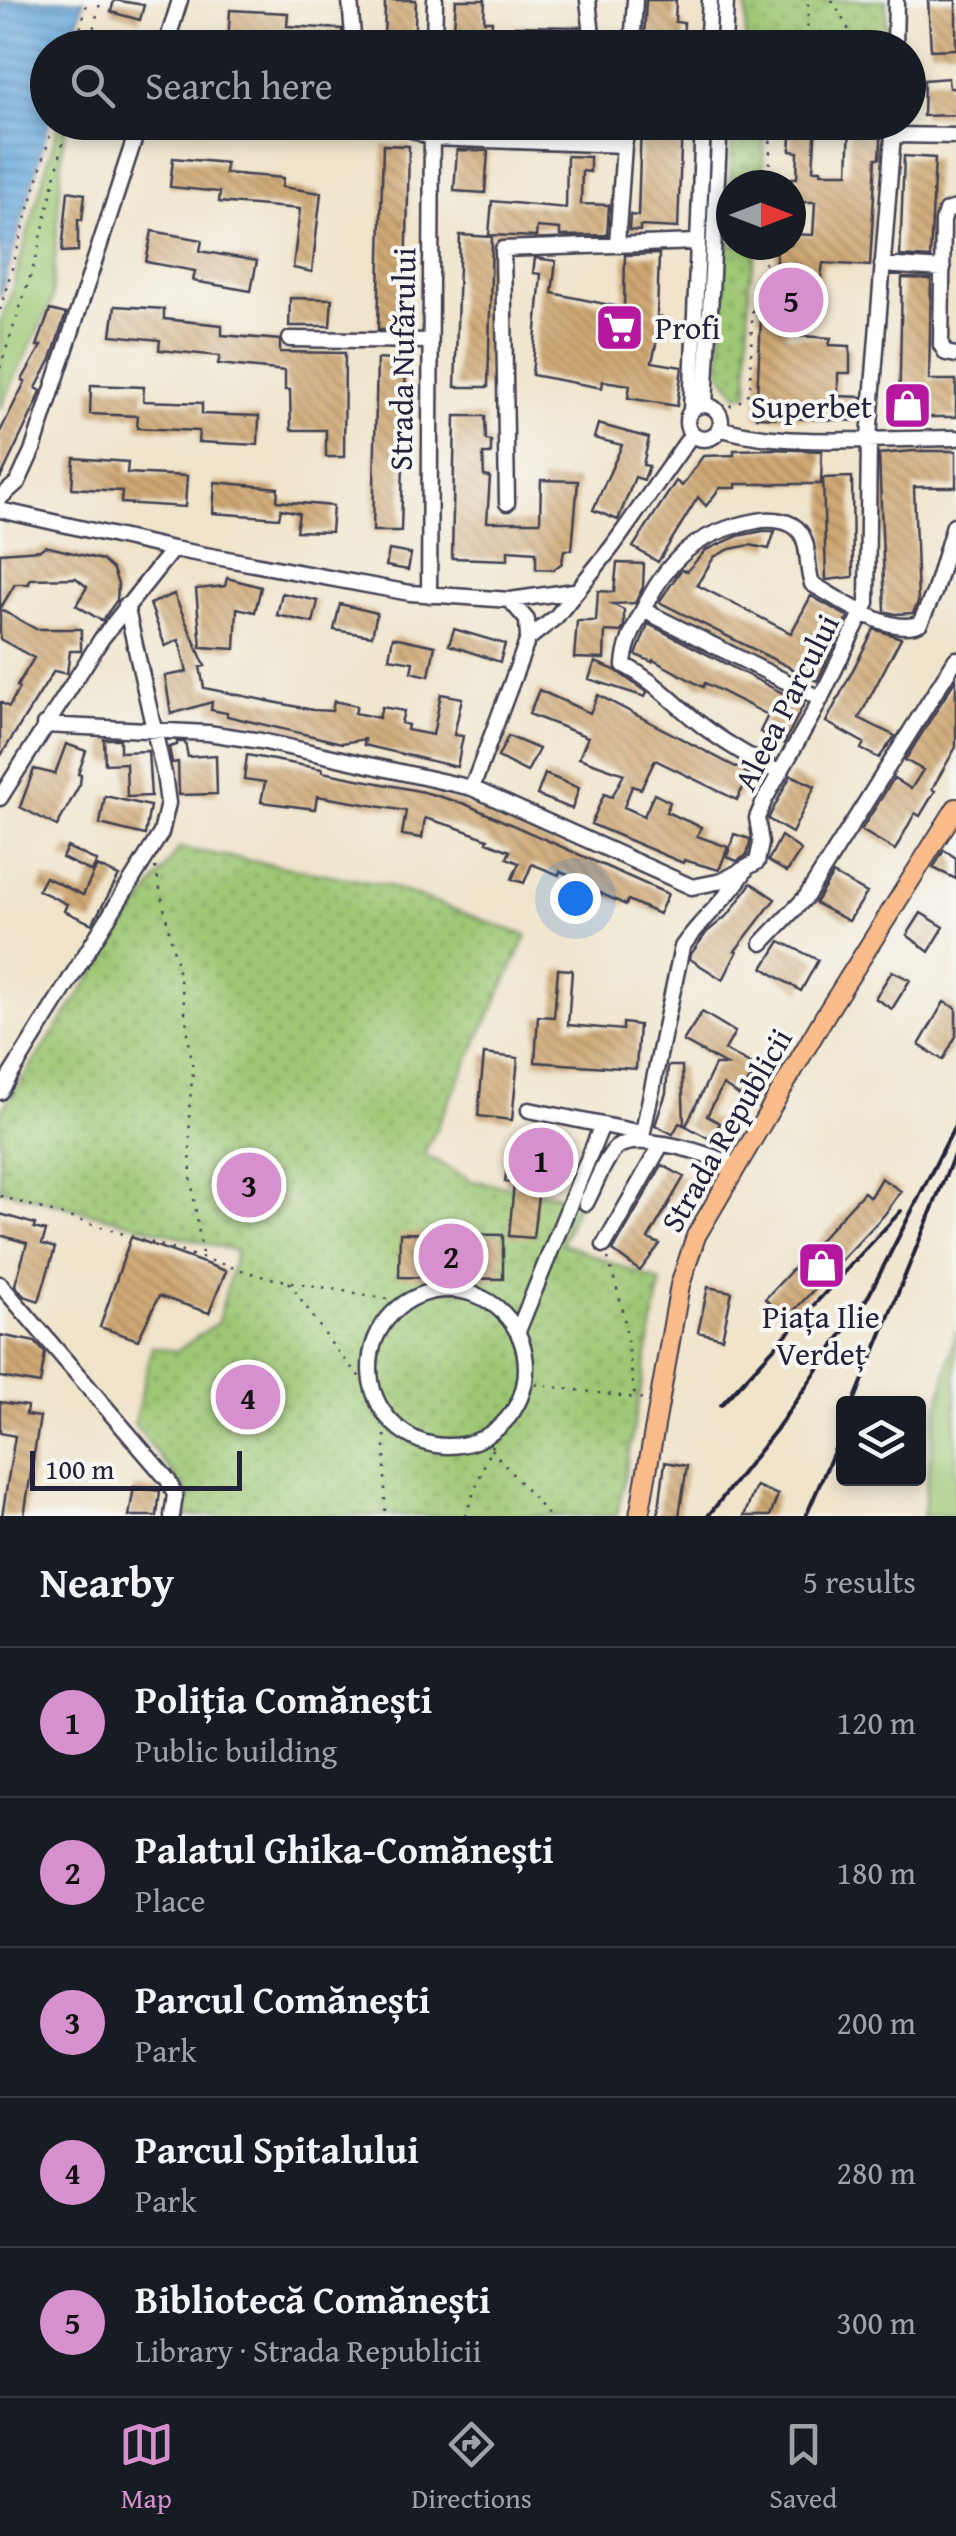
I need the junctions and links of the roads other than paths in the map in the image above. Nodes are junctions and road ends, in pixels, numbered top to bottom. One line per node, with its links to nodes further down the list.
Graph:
1 (180, 0): 9 (street)
2 (350, 0): 10 (street)
3 (434, 0): 11 (street)
4 (588, 0): 12 (street)
5 (635, 0): 13 (street)
6 (710, 0): 14 (street)
7 (726, 0): 15 (street)
8 (896, 0): 16 (street)
9 (171, 30)
10 (352, 30)
11 (434, 30)
12 (591, 30)
13 (633, 30)
14 (708, 30)
15 (725, 30)
16 (895, 30)
17 (926, 133): 18 (street)
18 (956, 136)
19 (134, 140): 40 (street)
20 (432, 140): 33 (street, Strada Nufărului)
21 (552, 140): 26 (street)
22 (626, 140): 26 (street)
23 (702, 140): 28 (street)
24 (719, 140): 35 (street)
25 (892, 140): 30 (street, Aleea Parcului)
26 (624, 146): 29 (street)
27 (956, 208): 31 (street)
28 (697, 242): 29 (street); 35 (street)
29 (618, 244): 41 (street)
30 (882, 266): 31 (street); 38 (street, Aleea Parcului)
31 (942, 270): 34 (street)
32 (290, 339): 33 (street)
33 (429, 341): 46 (street, Strada Nufărului)
34 (956, 355)
35 (705, 409): 36 (street); 37 (street)
36 (720, 428): 37 (street); 38 (street)
37 (692, 434): 45 (street)
38 (869, 438): 39 (street); 50 (street, Aleea Parcului)
39 (956, 438)
40 (0, 498)
41 (507, 503)
42 (0, 510): 44 (street)
43 (954, 525): 50 (street)
44 (173, 549): 46 (street); 48 (street)
45 (574, 591): 47 (street); 51 (street)
46 (429, 595): 47 (street)
47 (510, 600): 51 (street)
48 (126, 605): 54 (street); 55 (street)
49 (643, 610): 50 (street); 53 (street); 56 (street)
50 (864, 611): 53 (street, Aleea Parcului)
51 (528, 638): 57 (street)
52 (956, 659): 61 (street)
53 (821, 699): 56 (street, Aleea Parcului)
54 (44, 725): 55 (street); 58 (street)
55 (154, 731): 57 (street); 62 (street)
56 (780, 773): 60 (street, Aleea Parcului)
57 (472, 788): 60 (street)
58 (0, 798)
59 (956, 808): 67 (main road, Strada Republicii)
60 (745, 871): 65 (street)
61 (762, 944)
62 (0, 1092)
63 (529, 1110): 64 (street)
64 (602, 1125): 65 (street); 71 (street)
65 (641, 1137): 66 (street); 68 (street)
66 (661, 1145): 67 (street); 69 (street)
67 (736, 1166): 73 (main road, Strada Republicii)
68 (586, 1203)
69 (604, 1245)
70 (0, 1284): 72 (street)
71 (518, 1331): 71 (street)
72 (172, 1516)
73 (638, 1516)

